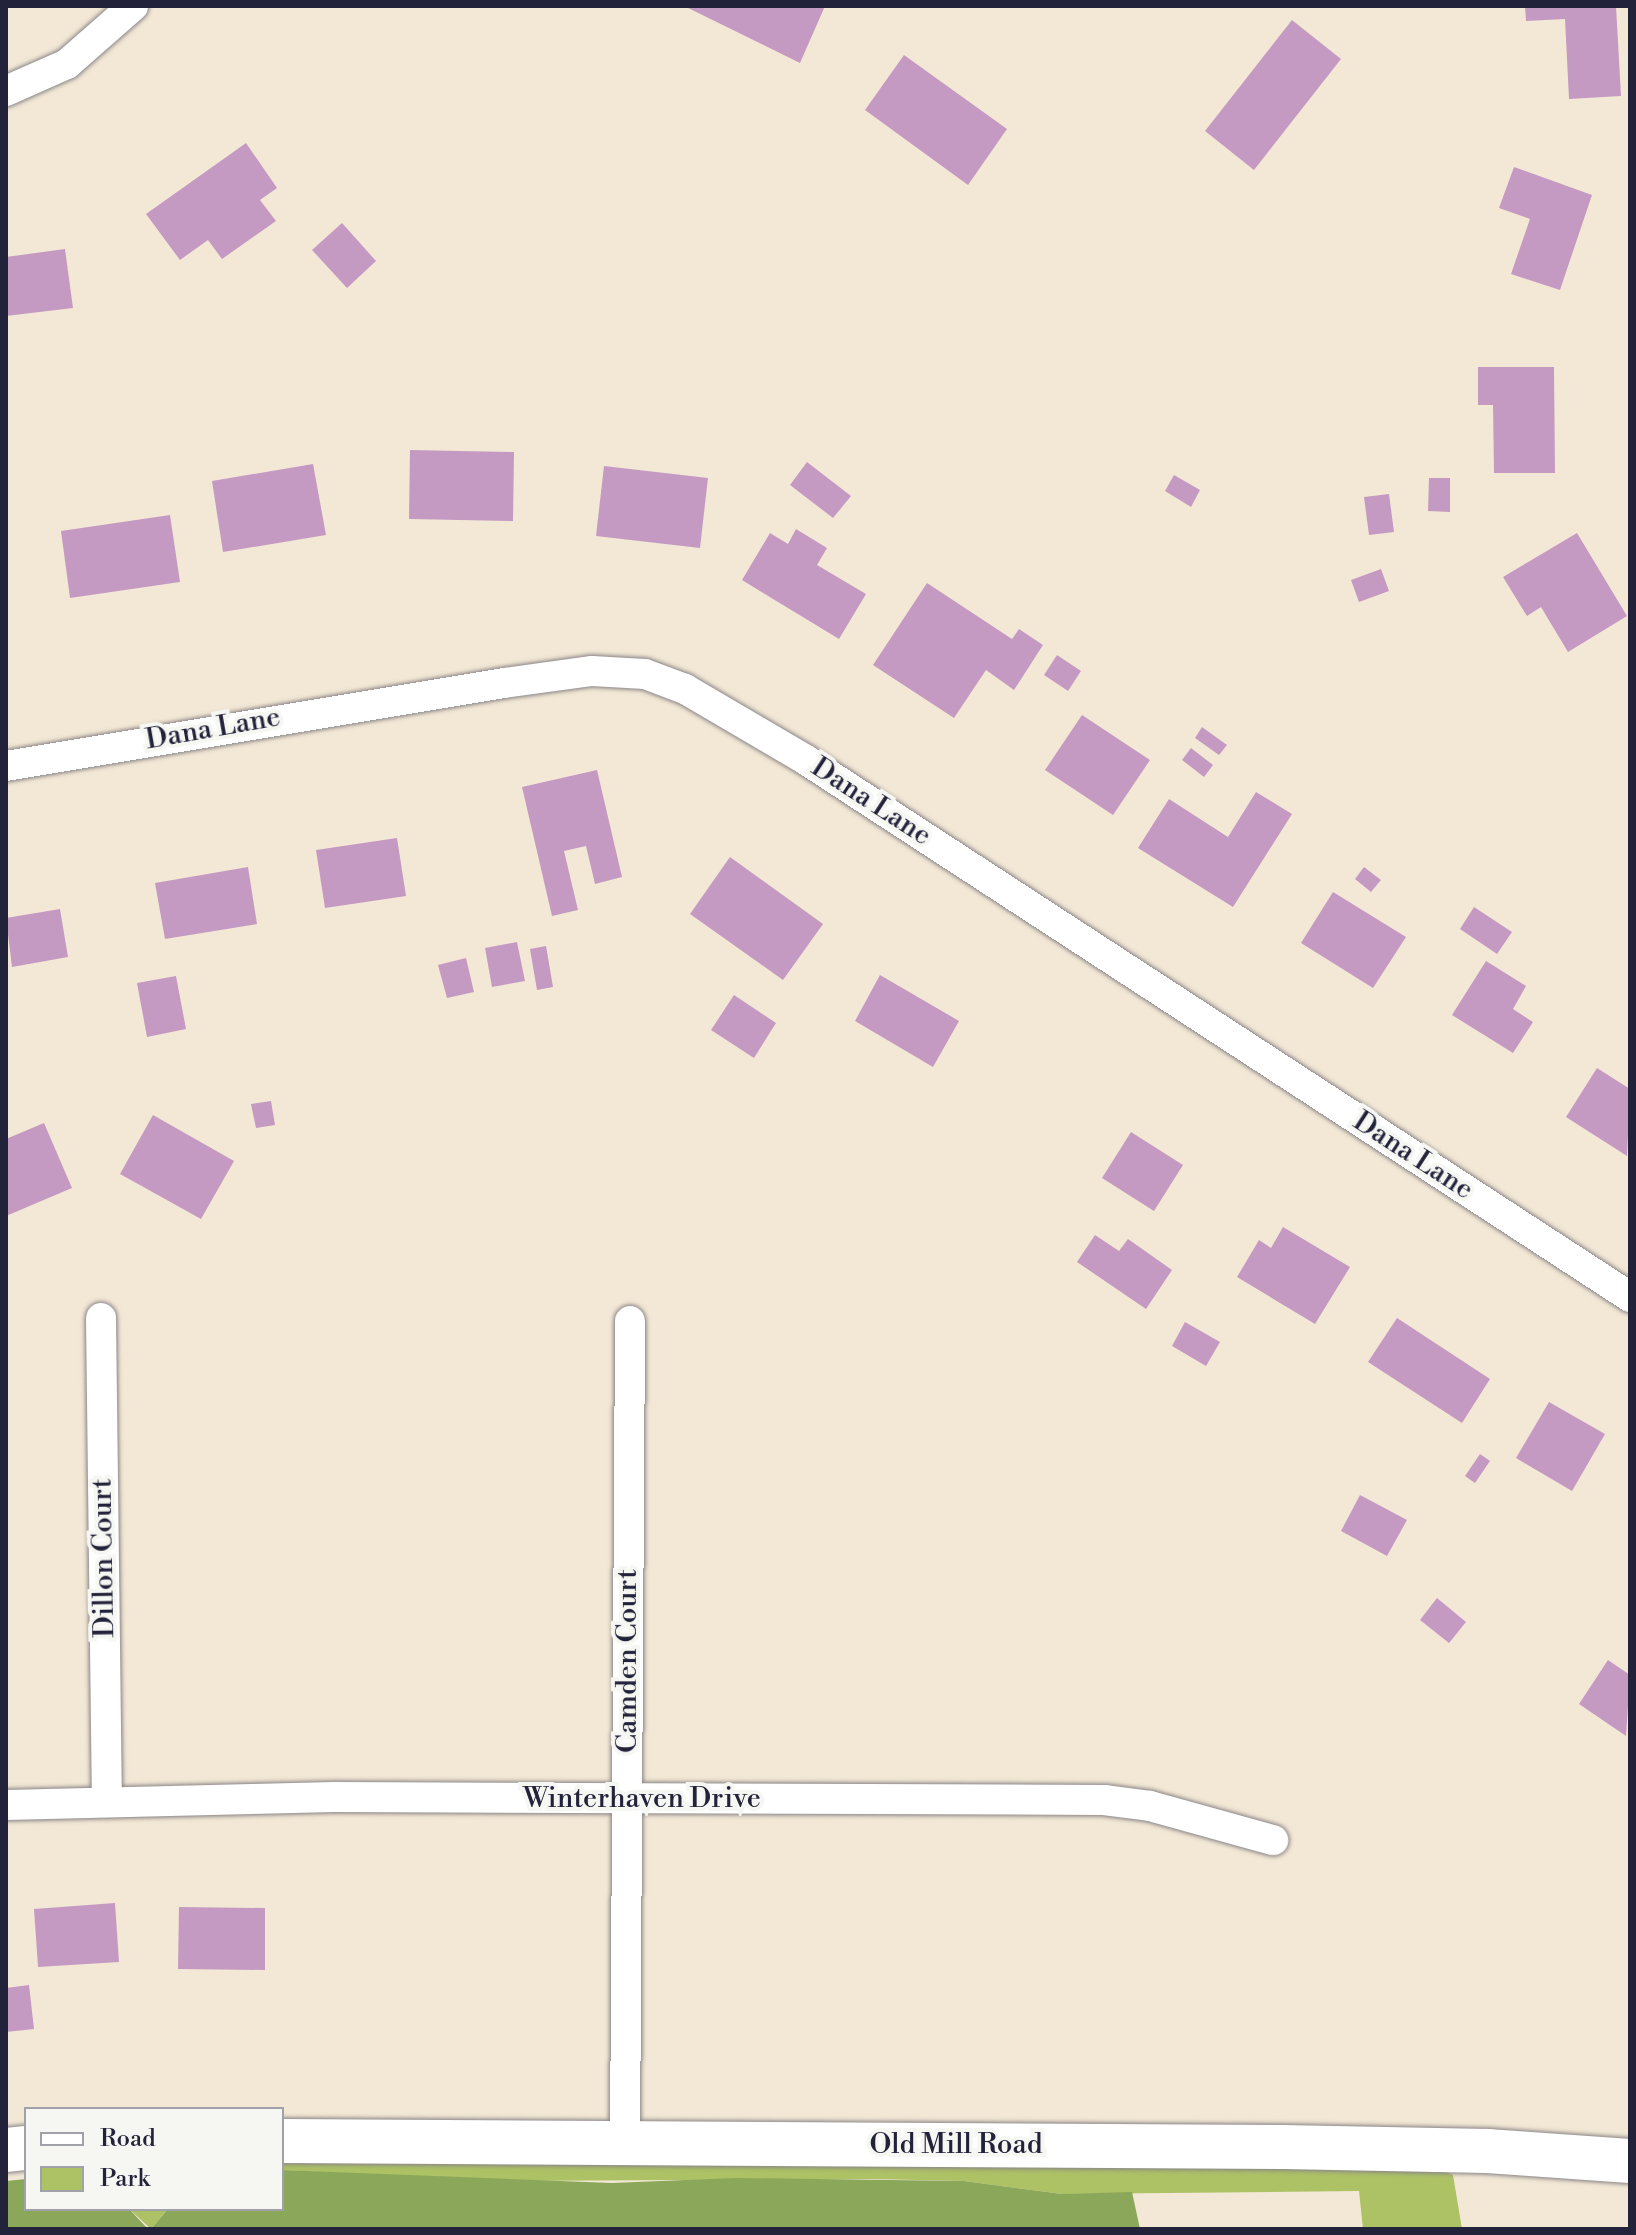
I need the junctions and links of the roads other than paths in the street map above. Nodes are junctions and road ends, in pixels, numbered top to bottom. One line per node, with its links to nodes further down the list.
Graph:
1 (133, 6): 2 (street)
2 (6, 91)
3 (6, 766): 4 (street, Dana Lane)
4 (1630, 1297)
5 (101, 1318): 7 (street, Dillon Court)
6 (630, 1321): 8 (street, Camden Court)
7 (107, 1799): 8 (street, Winterhaven Drive); 9 (street, Winterhaven Drive)
8 (627, 1800): 10 (street, Winterhaven Drive); 12 (street, Camden Court)
9 (6, 1805)
10 (1273, 1840)
11 (284, 2141): 12 (street, Old Mill Road)
12 (625, 2145): 13 (street, Old Mill Road)
13 (1630, 2161)

